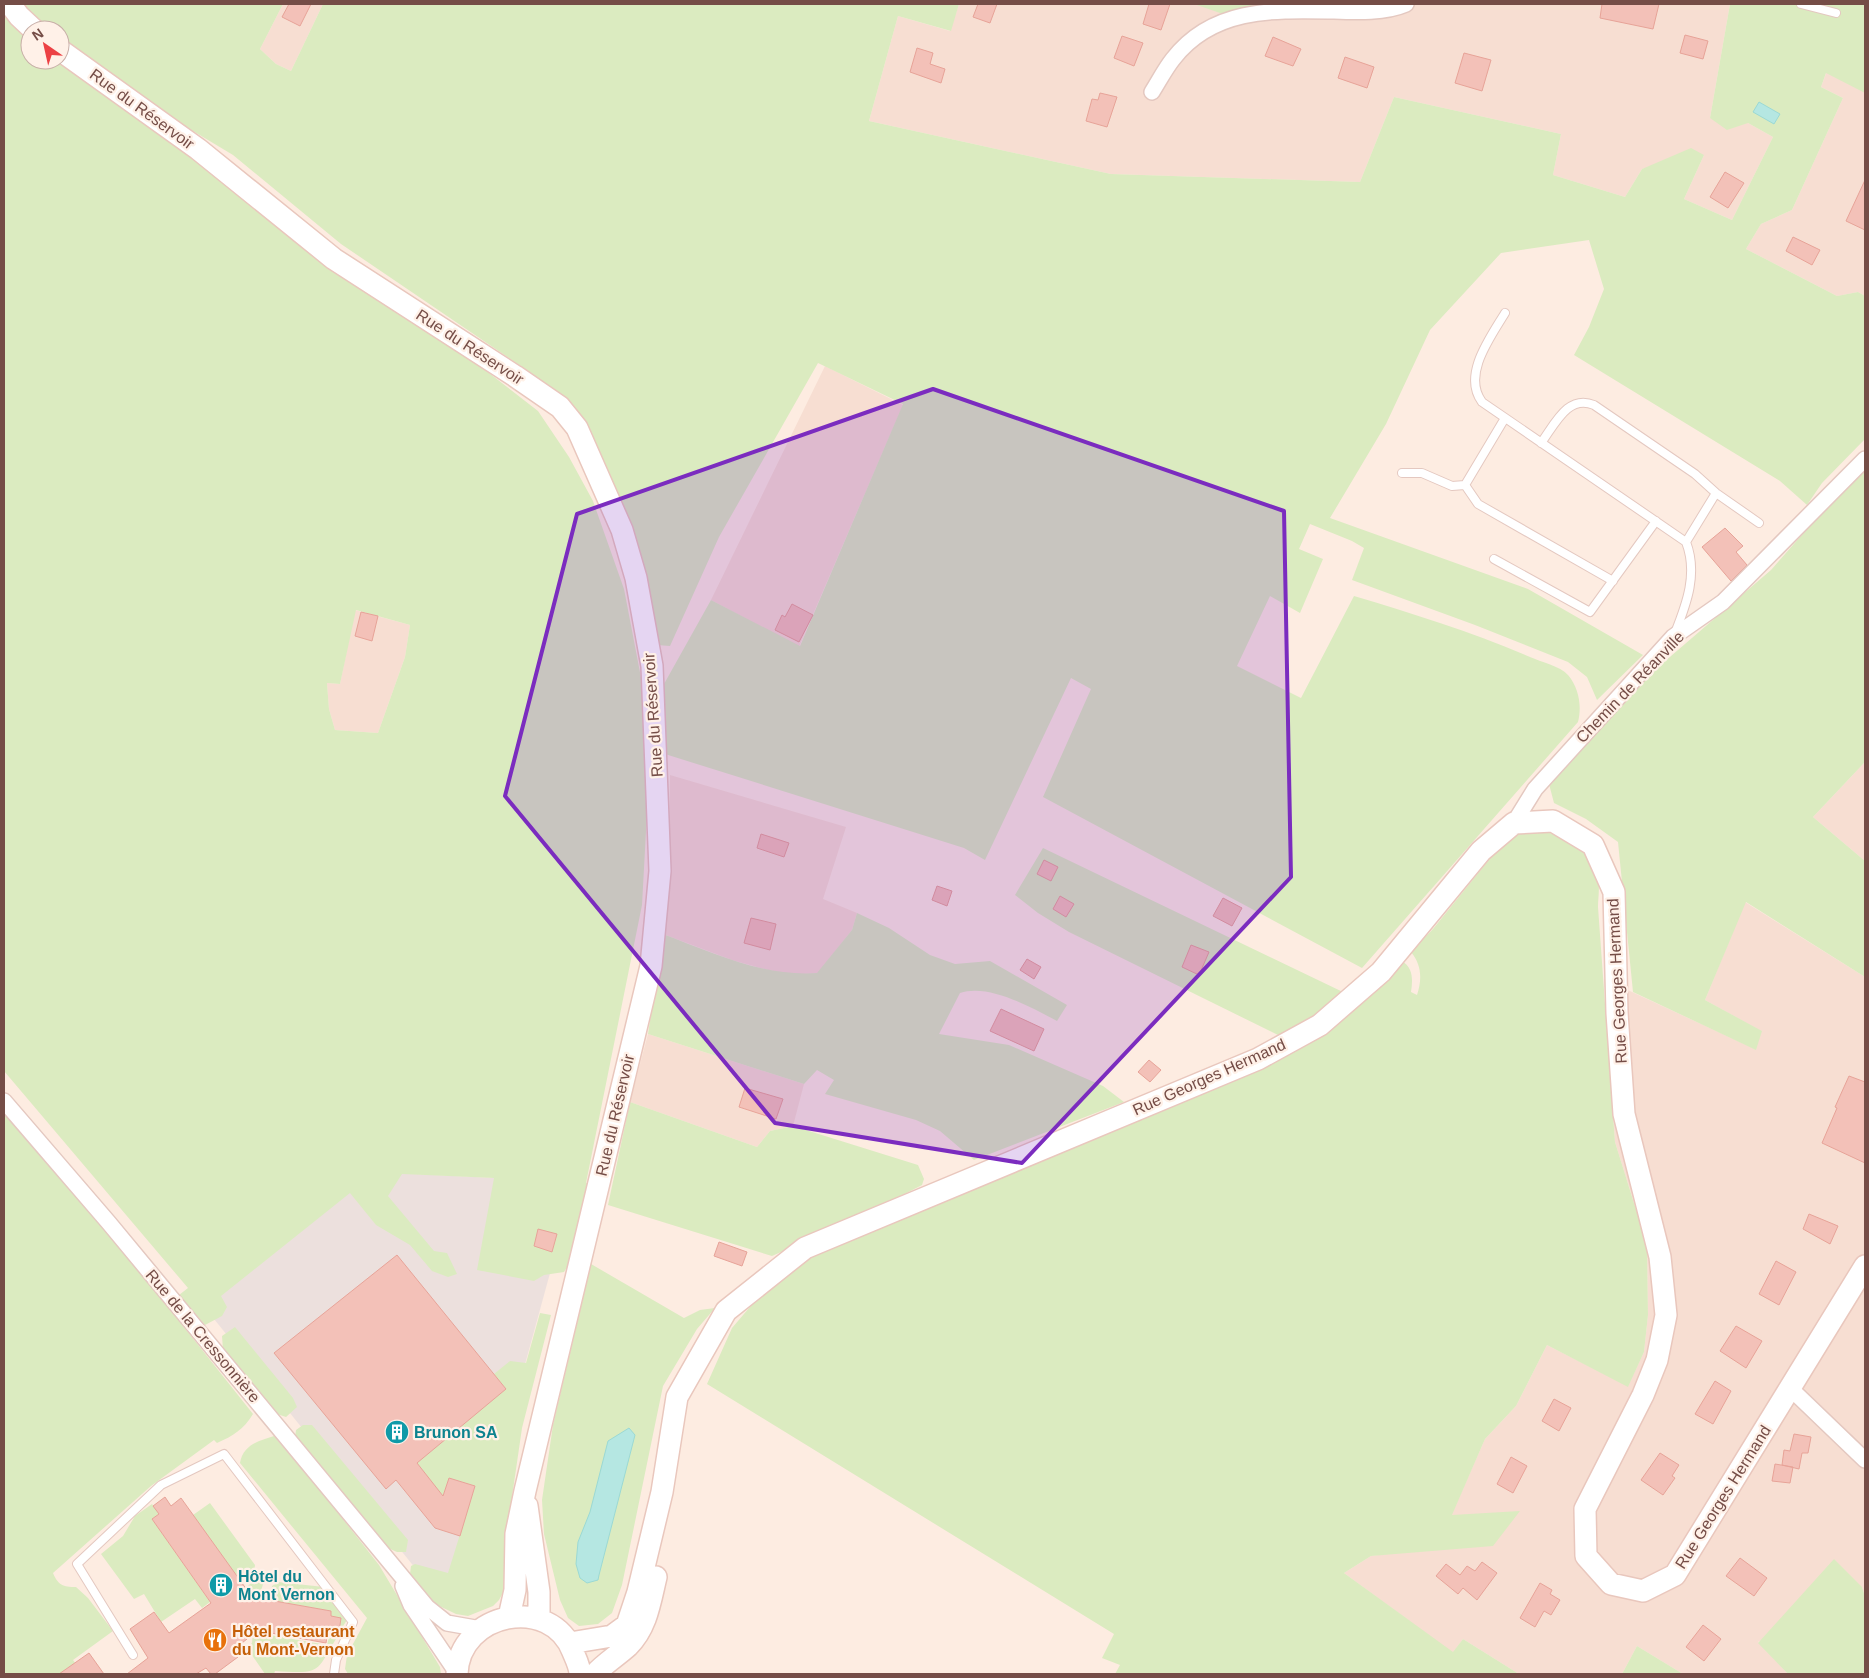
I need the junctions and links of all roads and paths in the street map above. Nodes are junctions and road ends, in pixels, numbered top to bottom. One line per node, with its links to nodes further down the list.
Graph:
1 (10, 4): 5 (street)
2 (1406, 4): 7 (street)
3 (1801, 4): 4 (lane)
4 (1836, 13)
5 (23, 20)
6 (70, 57): 26 (street, Rue du Réservoir)
7 (1152, 92)
8 (1505, 313): 9 (lane)
9 (1505, 418): 10 (lane); 13 (lane)
10 (1541, 443): 14 (lane); 15 (lane)
11 (1865, 459): 20 (street, Chemin de Réanville)
12 (1402, 473): 13 (lane)
13 (1465, 485): 19 (lane)
14 (1716, 493): 16 (lane); 17 (lane)
15 (1656, 521): 17 (lane); 19 (lane)
16 (1759, 523)
17 (1686, 542): 20 (lane)
18 (1494, 559): 19 (lane)
19 (1612, 581)
20 (1673, 637): 21 (street, Chemin de Réanville)
21 (1514, 823): 24 (street, Rue Georges Hermand); 27 (street, Rue Georges Hermand)
22 (4, 1101): 28 (street, Rue de la Cressonnière)
23 (1865, 1266): 24 (street, Rue Georges Hermand)
24 (1790, 1388): 25 (street)
25 (1865, 1460)
26 (525, 1491): 29 (street, Rue du Réservoir); 30 (street, Rue du Réservoir)
27 (662, 1492): 32 (street, Rue Georges Hermand); 37 (street, Rue Georges Hermand)
28 (398, 1575): 31 (street, Rue de la Cressonnière); 35 (street, Rue de la Cressonnière)
29 (509, 1617): 30 (street); 31 (street)
30 (539, 1619): 32 (street)
31 (481, 1629): 35 (street)
32 (570, 1643): 36 (street)
33 (133, 1656): 34 (lane)
34 (334, 1674)
35 (457, 1674)
36 (580, 1674)
37 (594, 1674)

